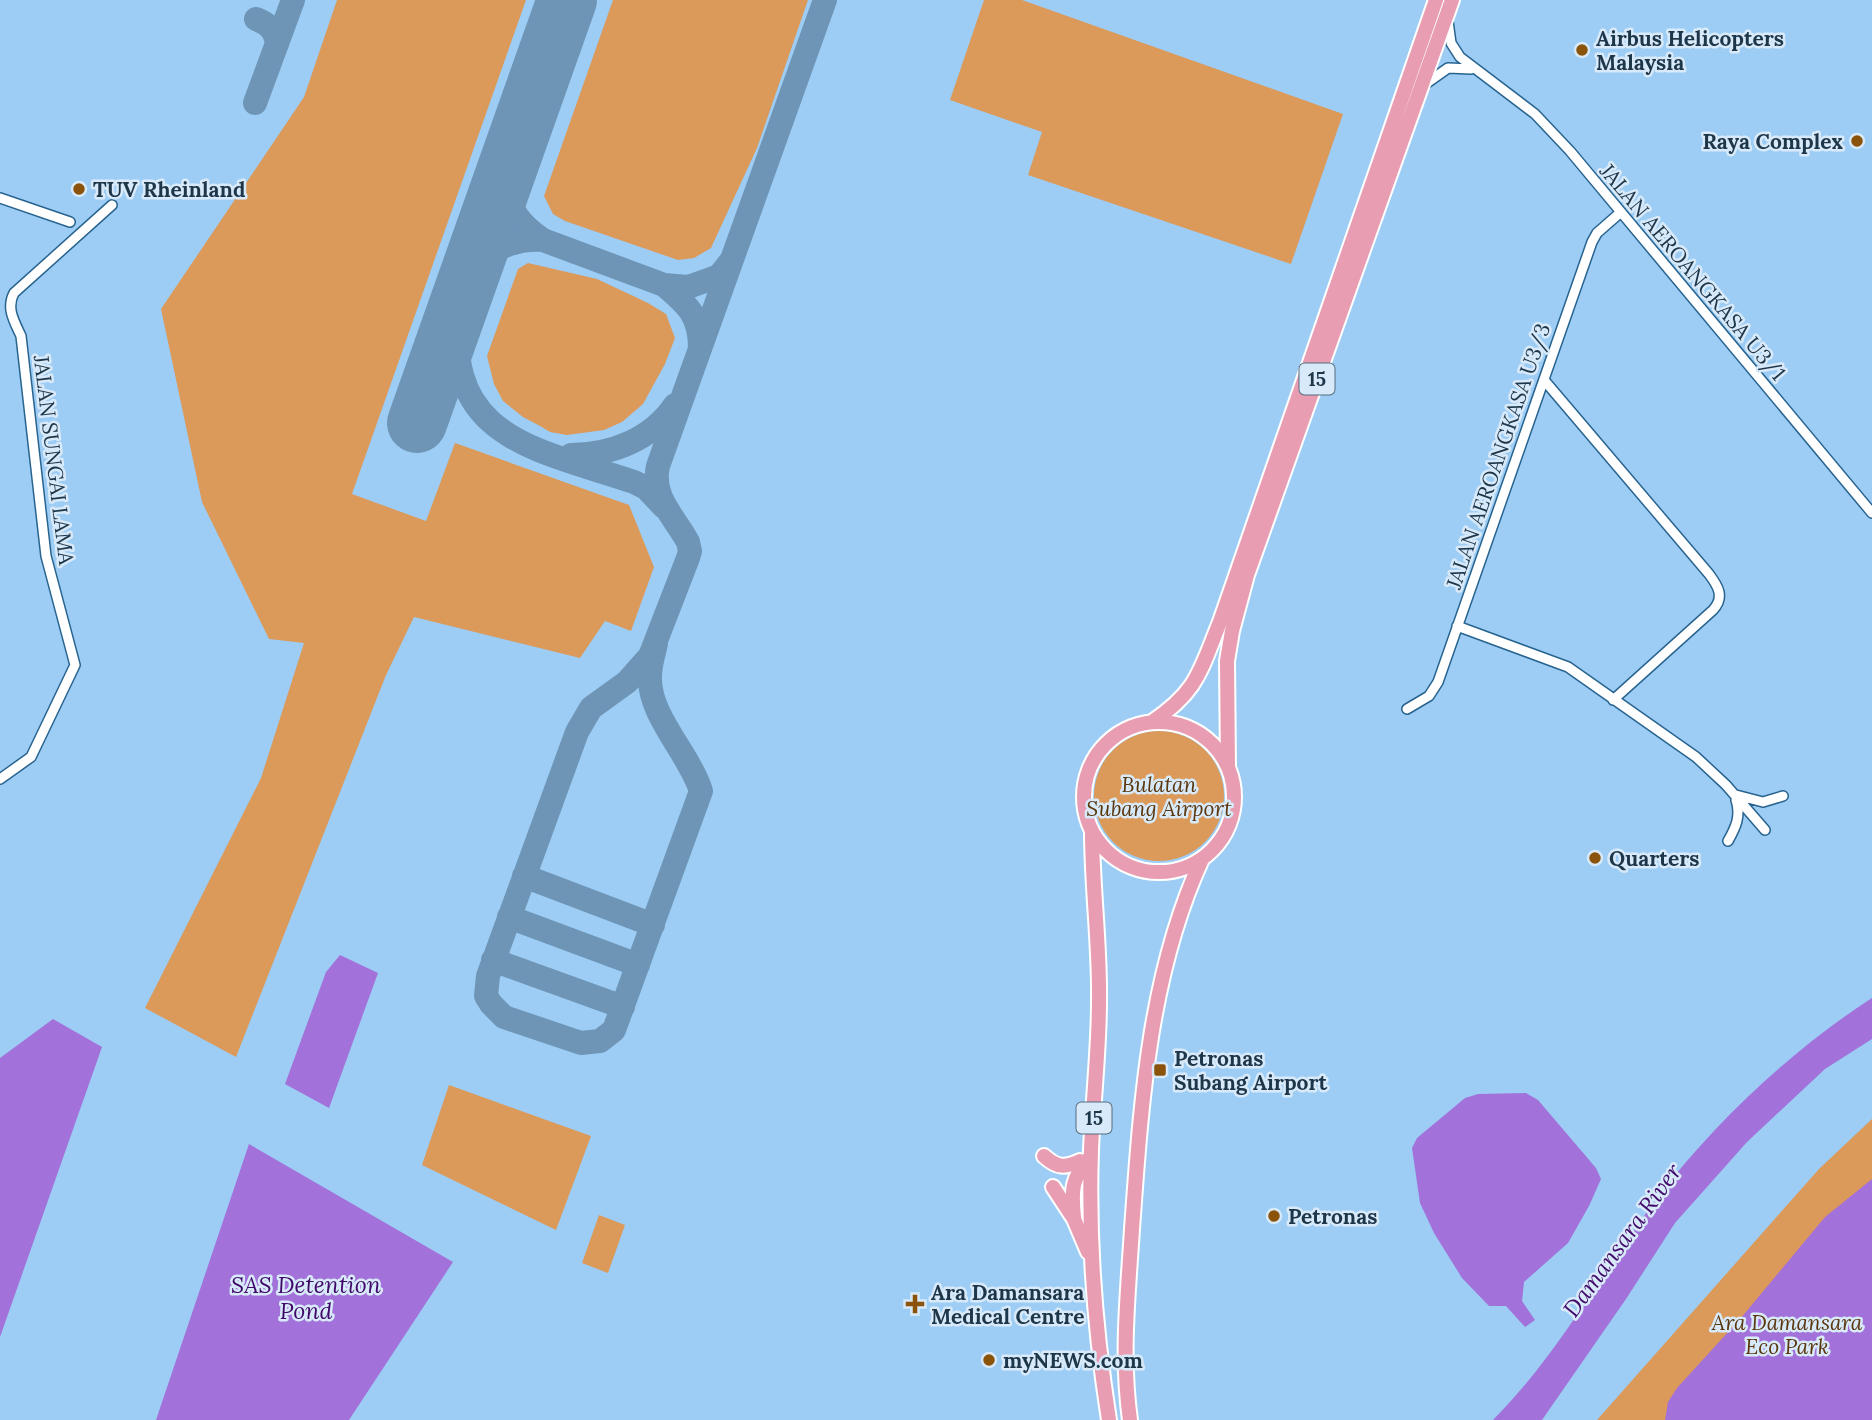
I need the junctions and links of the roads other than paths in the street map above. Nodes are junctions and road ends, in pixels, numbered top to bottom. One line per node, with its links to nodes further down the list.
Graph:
1 (1436, 0): 14 (main road, 15)
2 (1450, 7): 3 (street, JALAN AEROANGKASA U3/1); 4 (main road, 15)
3 (1472, 69): 4 (street); 7 (street, JALAN AEROANGKASA U3/1)
4 (1420, 89): 15 (main road, 15)
5 (0, 198): 8 (street)
6 (112, 205): 16 (street, JALAN SUNGAI LAMA)
7 (1621, 212): 9 (street, JALAN AEROANGKASA U3/3); 10 (street, JALAN AEROANGKASA U3/1)
8 (70, 222)
9 (1544, 380): 11 (street, JALAN AEROANGKASA U3/3); 12 (street)
10 (1872, 513)
11 (1457, 626): 12 (street); 13 (street, JALAN AEROANGKASA U3/3)
12 (1613, 700): 17 (street)
13 (1407, 709)
14 (1152, 722): 15 (main road, 15); 20 (main road, 15)
15 (1228, 766): 22 (main road, 15)
16 (0, 779)
17 (1735, 795): 18 (street); 19 (street); 21 (street)
18 (1783, 796)
19 (1765, 830)
20 (1092, 831): 22 (main road, 15); 23 (main road, 15)
21 (1728, 841)
22 (1202, 859): 28 (main road, 15)
23 (1088, 1155): 24 (main road); 25 (main road); 25 (main road); 26 (main road, 15)
24 (1044, 1156)
25 (1074, 1219): 26 (main road)
26 (1092, 1264): 27 (main road, 15)
27 (1107, 1413)
28 (1130, 1420)

